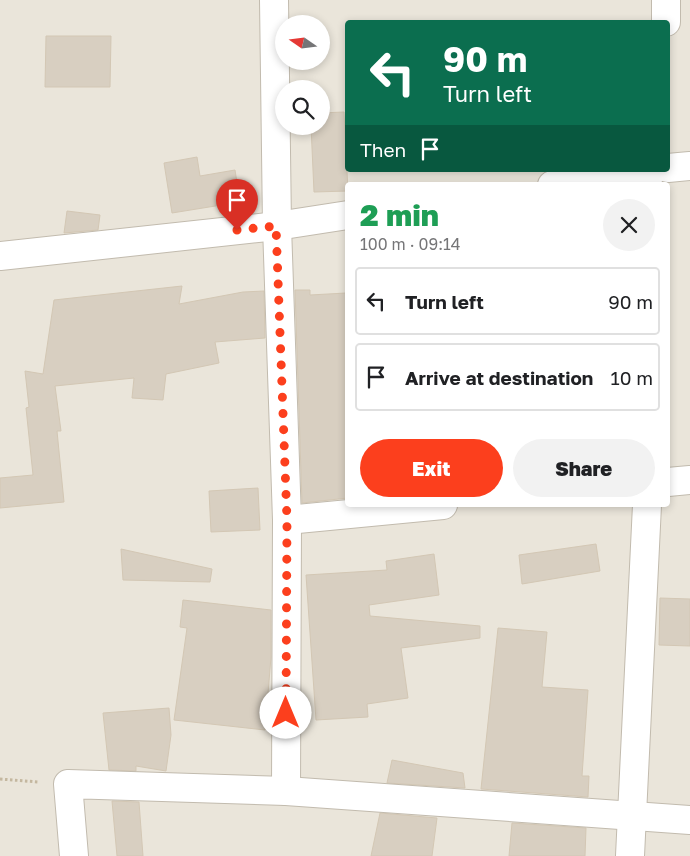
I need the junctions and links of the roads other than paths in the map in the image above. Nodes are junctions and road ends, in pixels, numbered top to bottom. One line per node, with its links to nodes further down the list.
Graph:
1 (274, 0): 9 (street)
2 (666, 0): 3 (street)
3 (666, 20)
4 (690, 166): 5 (street)
5 (670, 168)
6 (640, 172): 7 (street)
7 (572, 182)
8 (345, 215): 9 (street)
9 (276, 226): 10 (street); 15 (street)
10 (0, 256)
11 (690, 480): 12 (street)
12 (670, 482)
13 (422, 507): 15 (street)
14 (647, 507): 17 (street)
15 (287, 520): 16 (street)
16 (286, 791): 17 (street); 19 (street)
17 (632, 816): 18 (street); 20 (street)
18 (690, 820)
19 (74, 856)
20 (630, 856)

